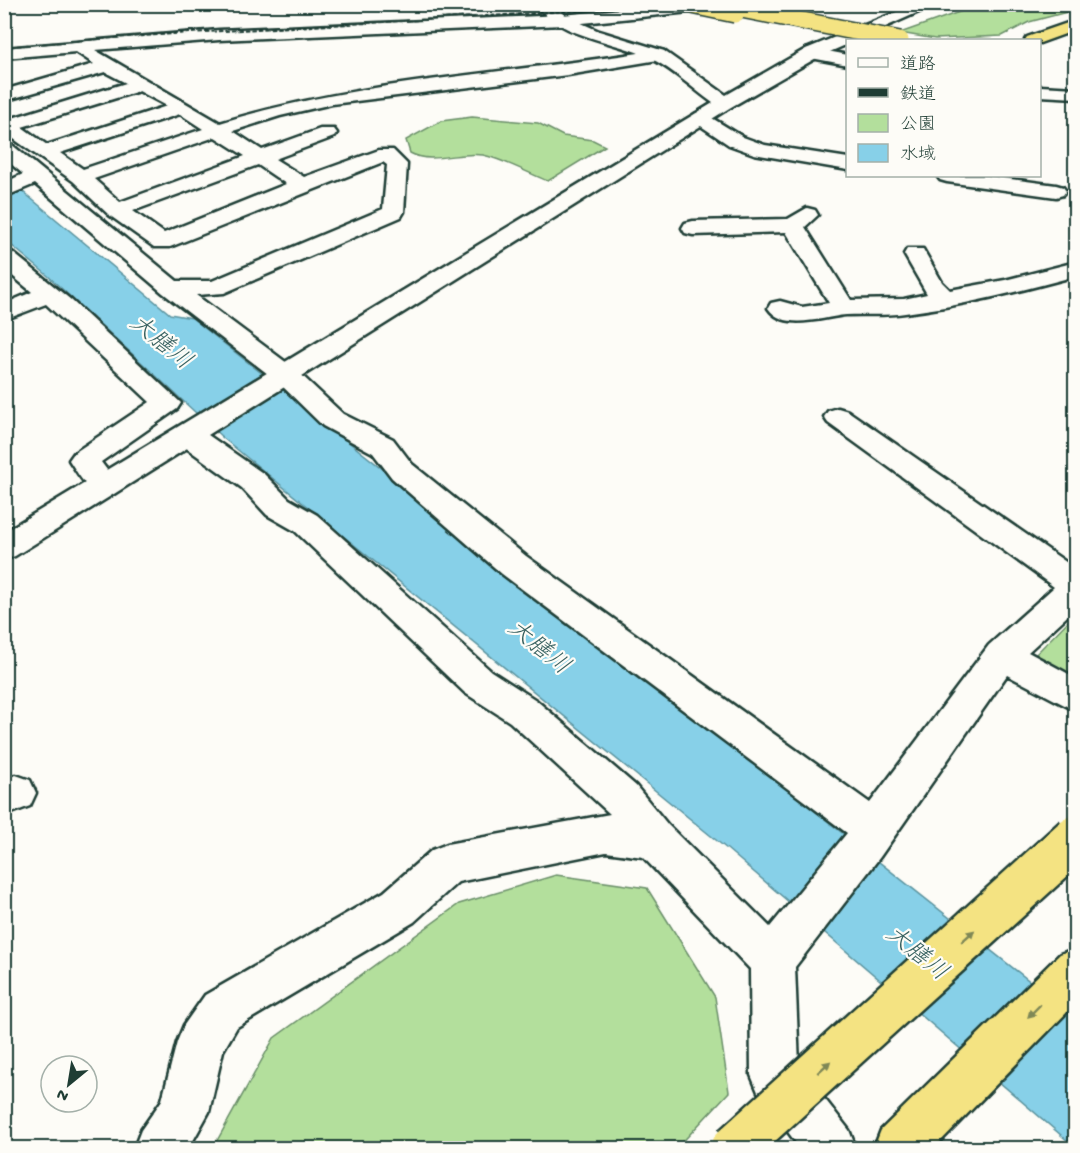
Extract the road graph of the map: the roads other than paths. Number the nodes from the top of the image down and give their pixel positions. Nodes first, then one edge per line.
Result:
1 (542, 4) edge
2 (687, 4) edge
3 (717, 4) edge
4 (930, 4) edge
5 (563, 20) junction
6 (1076, 25) edge
7 (847, 39) edge
8 (861, 39) edge
9 (895, 39) edge
10 (1036, 39) edge
11 (846, 40) edge
12 (78, 46) junction
13 (1059, 49) dead end
14 (1041, 52) edge
15 (4, 53) edge
16 (812, 54) junction
17 (658, 55) junction
18 (846, 60) edge
19 (107, 66) junction
20 (142, 84) junction
21 (1041, 91) edge
22 (1076, 93) edge
23 (4, 96) edge
24 (725, 103) junction
25 (182, 107) junction
26 (702, 118) junction
27 (218, 129) junction
28 (6, 132) edge
29 (327, 133) dead end
30 (259, 159) junction
31 (846, 164) edge
32 (35, 170) junction
33 (1041, 173) edge
34 (954, 177) edge
35 (302, 185) junction
36 (4, 191) edge
37 (76, 191) junction
38 (113, 206) junction
39 (693, 228) dead end
40 (915, 254) dead end
41 (4, 257) edge
42 (1076, 269) edge
43 (171, 288) junction
44 (49, 294) junction
45 (944, 298) junction
46 (780, 308) dead end
47 (844, 308) junction
48 (4, 313) edge
49 (281, 377) junction
50 (838, 417) dead end
51 (193, 432) junction
52 (104, 486) junction
53 (4, 548) edge
54 (1076, 587) edge
55 (1002, 655) junction
56 (1076, 696) edge
57 (870, 836) junction
58 (1076, 838) edge
59 (653, 839) junction
60 (778, 951) junction
61 (1076, 970) edge
62 (159, 1149) edge
63 (734, 1149) edge
64 (831, 1149) edge
65 (899, 1149) edge

1 - 5 street
2 - 8 highway, bridge
3 - 5 street
3 - 9 highway, bridge
4 - 7 street
5 - 12 street
5 - 17 street
6 - 10 highway
11 - 16 street
12 - 15 street
12 - 19 street
13 - 14 highway
16 - 18 street
16 - 24 street
17 - 24 street
17 - 27 street
19 - 20 street
19 - 23 street
20 - 25 street
20 - 28 street
21 - 22 street
24 - 26 street
25 - 27 street
25 - 32 street
26 - 31 street
26 - 49 street
27 - 30 street
27 - 37 street
28 - 32 street
29 - 30 street
30 - 35 street
30 - 38 street
32 - 36 street
32 - 37 street
33 - 34 street
35 - 38 street
35 - 43 street
37 - 38 street
37 - 43 street
39 - 47 street
40 - 45 street
41 - 44 street
42 - 45 street
43 - 49 street
44 - 48 street
44 - 52 street
45 - 47 street
46 - 47 street
49 - 51 street
49 - 57 street
50 - 54 street
51 - 52 street
51 - 59 street
52 - 53 street
54 - 55 street
55 - 56 street
55 - 57 street
57 - 60 street
63 -> 58 highway, bridge
59 - 60 street
59 - 62 street
60 - 64 street
61 -> 65 highway

